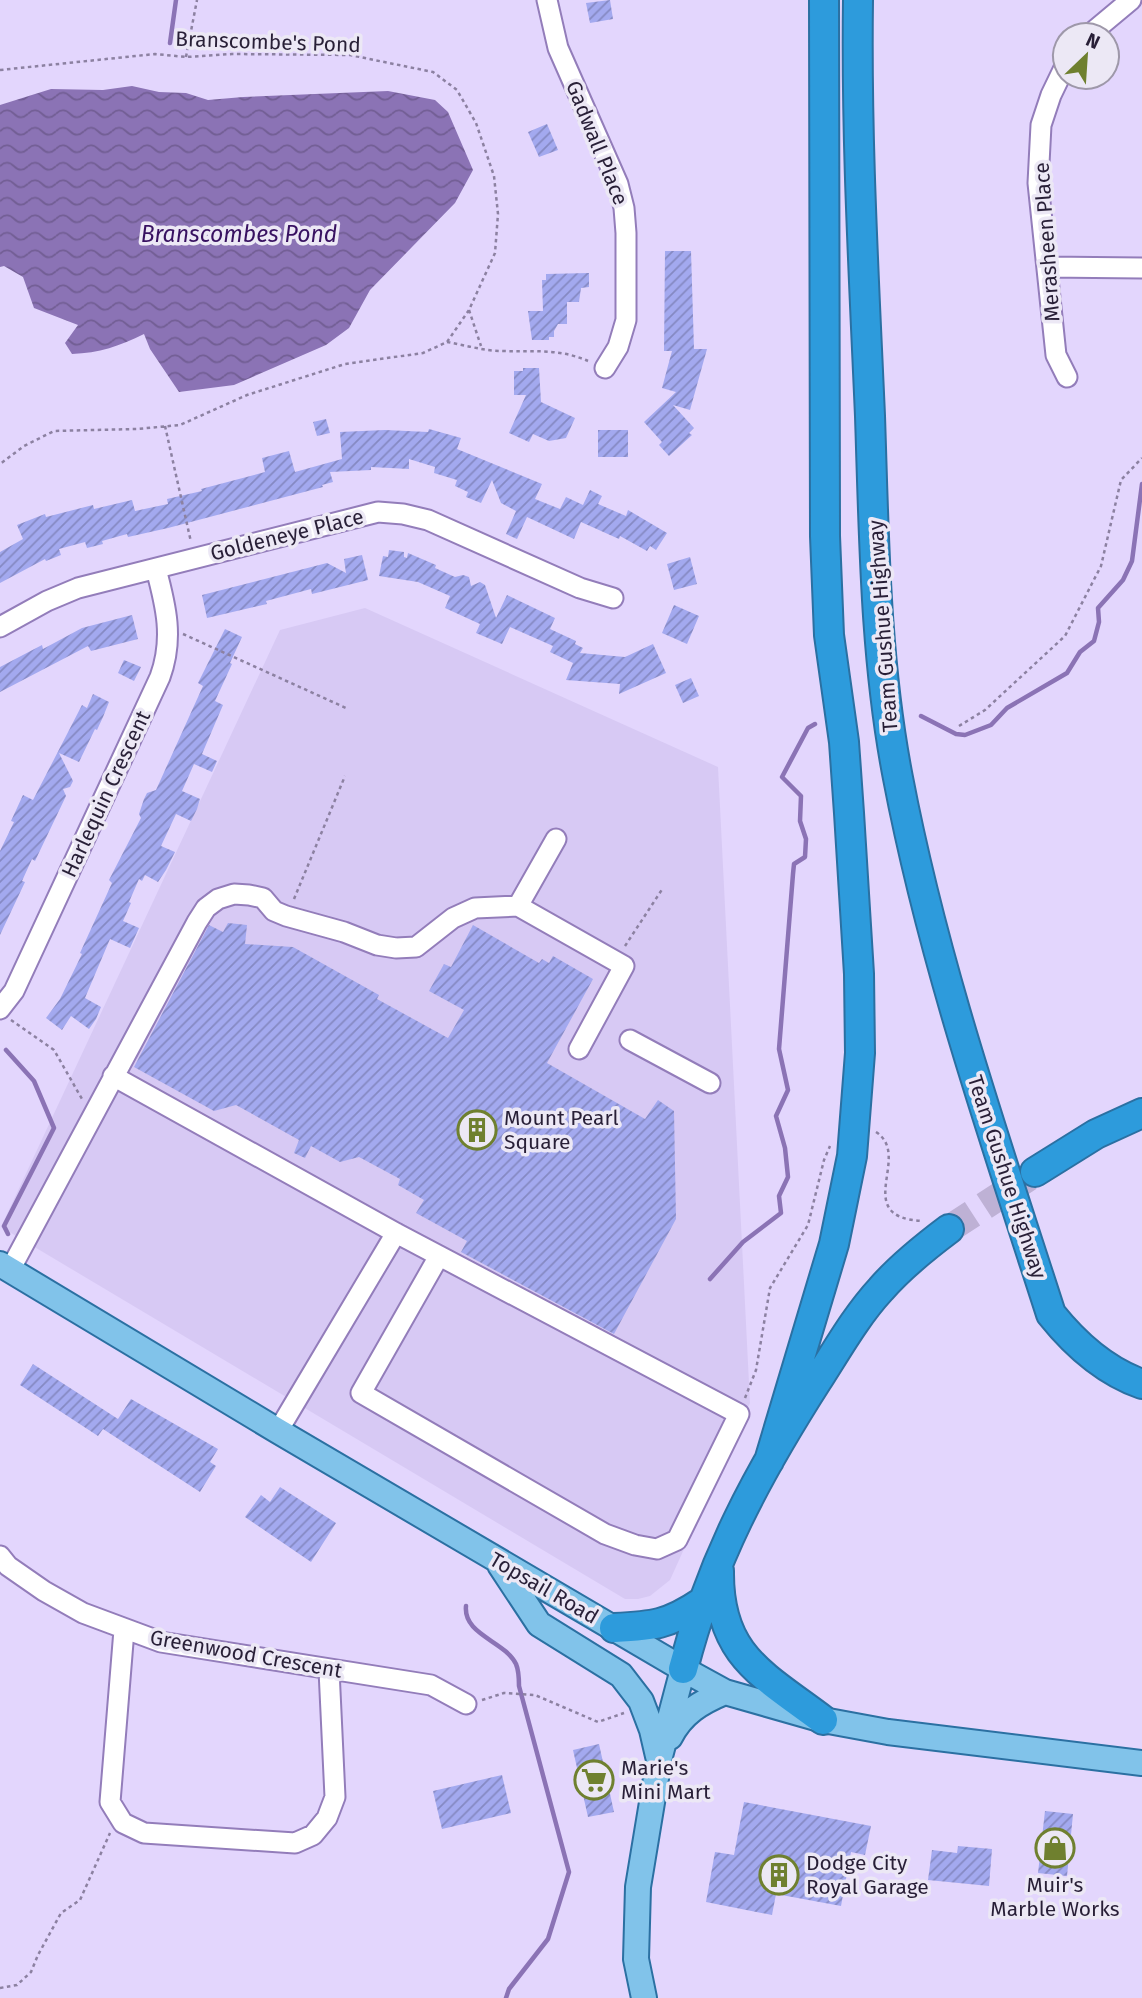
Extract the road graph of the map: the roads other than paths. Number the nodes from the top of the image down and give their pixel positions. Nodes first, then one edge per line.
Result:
1 (547, 0) edge
2 (824, 0) edge
3 (858, 0) edge
4 (1131, 0) edge
5 (1106, 21) edge
6 (1053, 91) edge
7 (1047, 267) junction
8 (1142, 268) edge
9 (605, 368) road end
10 (1067, 377) dead end
11 (156, 569) junction
12 (613, 598) dead end
13 (0, 627) edge
14 (556, 839) dead end
15 (518, 906) junction
16 (4, 1014) edge
17 (630, 1040) dead end
18 (579, 1049) dead end
19 (113, 1076) junction
20 (710, 1083) dead end
21 (1142, 1113) edge
22 (1035, 1172) tunnel mouth
23 (938, 1225) tunnel mouth
24 (396, 1233) junction
25 (439, 1256) junction
26 (5, 1267) edge
27 (1142, 1384) edge
28 (278, 1432) junction
29 (769, 1461) junction
30 (0, 1556) edge
31 (719, 1558) junction
32 (497, 1560) junction
33 (702, 1602) junction
34 (614, 1629) junction
35 (124, 1630) junction
36 (683, 1669) junction
37 (330, 1670) junction
38 (725, 1692) junction
39 (466, 1704) road end
40 (823, 1720) junction
41 (659, 1760) junction
42 (1142, 1763) edge
43 (645, 1998) edge

1 - 9 street, Gadwall Place
2 - 29 highway
3 - 27 highway, Team Gushue Highway
4 - 5 street
6 - 7 street, Merasheen Place
7 - 8 street
7 - 10 street, Merasheen Place
11 - 12 street, Goldeneye Place
11 - 13 street, Goldeneye Place
11 - 16 street, Harlequin Crescent
14 - 15 street
15 - 18 street
15 - 19 street
17 - 20 street
19 - 24 street
19 - 26 street
21 - 22 highway
23 - 29 highway
24 - 25 street
24 - 28 street
25 - 25 street
26 - 28 main road, Topsail Road
28 - 32 main road, Topsail Road
29 - 31 highway
30 - 35 street, Greenwood Crescent
31 - 33 highway
31 - 40 highway
32 - 34 main road, Topsail Road
32 - 41 main road
33 - 34 highway
33 - 36 highway
34 - 36 main road, Topsail Road
35 - 37 street, Greenwood Crescent
35 - 37 street
36 - 38 main road, Topsail Road
36 - 41 main road
37 - 39 street, Greenwood Crescent
38 - 40 main road, Topsail Road
38 - 41 main road
40 - 42 main road, Topsail Road
41 - 43 main road

